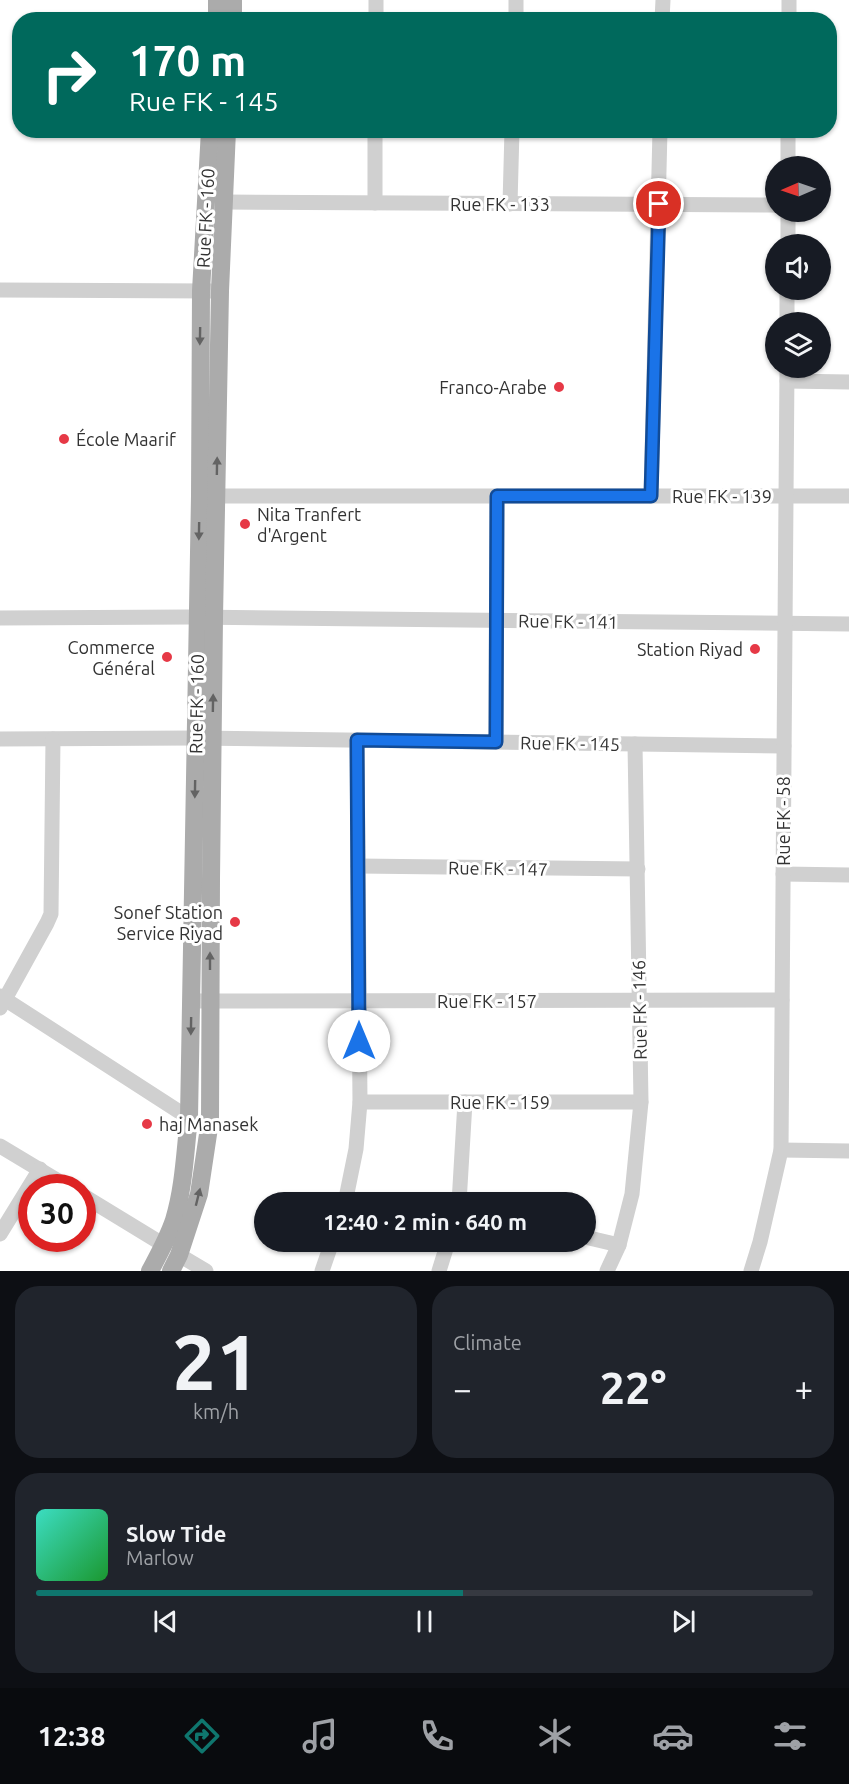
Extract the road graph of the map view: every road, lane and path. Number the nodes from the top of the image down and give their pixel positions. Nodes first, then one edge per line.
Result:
1 (210, 138) edge
2 (226, 138) edge
3 (375, 138) edge
4 (512, 138) edge
5 (660, 138) edge
6 (788, 138) edge
7 (788, 156) edge
8 (224, 202) junction
9 (375, 203) junction
10 (510, 204) junction
11 (659, 204) junction
12 (765, 205) edge
13 (0, 290) edge
14 (201, 291) junction
15 (220, 291) junction
16 (787, 378) edge
17 (818, 378) edge
18 (849, 382) edge
19 (208, 496) junction
20 (497, 496) junction
21 (651, 496) junction
22 (786, 496) junction
23 (849, 496) edge
24 (0, 618) edge
25 (206, 618) junction
26 (496, 620) junction
27 (785, 623) junction
28 (849, 624) edge
29 (204, 738) junction
30 (0, 739) edge
31 (53, 739) junction
32 (357, 740) junction
33 (496, 742) junction
34 (634, 744) junction
35 (784, 746) junction
36 (358, 866) junction
37 (638, 869) junction
38 (783, 874) junction
39 (849, 875) edge
40 (782, 1000) junction
41 (192, 1001) junction
42 (210, 1001) junction
43 (359, 1001) junction
44 (639, 1001) junction
45 (2, 1002) edge
46 (360, 1102) junction
47 (465, 1102) junction
48 (641, 1102) junction
49 (189, 1118) junction
50 (0, 1146) edge
51 (781, 1150) junction
52 (849, 1150) edge
53 (40, 1170) junction
54 (47, 1174) edge
55 (347, 1192) edge
56 (460, 1192) edge
57 (96, 1205) edge
58 (182, 1222) junction
59 (0, 1234) edge
60 (596, 1240) edge
61 (619, 1245) junction
62 (329, 1252) edge
63 (445, 1252) edge
64 (171, 1257) edge
65 (150, 1271) edge
66 (206, 1271) edge
67 (322, 1271) edge
68 (439, 1271) edge
69 (607, 1271) edge
70 (751, 1271) edge

1 - 14 main road, Rue FK - 160
2 - 8 main road, Rue FK - 160
3 - 9 street
4 - 10 street
5 - 11 street
6 - 7 street
8 - 9 street, Rue FK - 133
8 - 15 main road, Rue FK - 160
9 - 10 street, Rue FK - 133
10 - 11 street, Rue FK - 133
11 - 12 street, Rue FK - 133
11 - 21 street
13 - 14 street
14 - 15 street
14 -> 19 main road, Rue FK - 160
19 -> 15 main road, Rue FK - 160
16 - 22 street, Rue FK - 58
17 - 18 street
19 - 20 street, Rue FK - 139
19 - 25 main road, Rue FK - 160
20 - 21 street, Rue FK - 139
20 - 26 street
21 - 22 street, Rue FK - 139
22 - 23 street, Rue FK - 139
22 - 27 street, Rue FK - 58
24 - 25 street, Rue FK - 141
25 - 26 street, Rue FK - 141
25 - 29 main road, Rue FK - 160
26 - 27 street, Rue FK - 141
26 - 33 street
27 - 28 street, Rue FK - 141
27 - 35 street, Rue FK - 58
29 - 31 street, Rue FK - 145
29 - 32 street, Rue FK - 145
29 -> 41 main road, Rue FK - 160
42 -> 29 main road, Rue FK - 160
30 - 31 street, Rue FK - 145
31 - 45 street
32 - 33 street, Rue FK - 145
32 - 36 street
33 - 34 street, Rue FK - 145
34 - 35 street, Rue FK - 145
34 - 37 street, Rue FK - 146
35 - 38 street, Rue FK - 58
36 - 37 street, Rue FK - 147
36 - 43 street
37 - 44 street, Rue FK - 146
38 - 39 street
38 - 40 street, Rue FK - 58
40 - 44 street, Rue FK - 157
40 - 51 street, Rue FK - 58
41 - 42 street, Rue FK - 157
41 -> 49 main road, Rue FK - 160
42 - 43 street, Rue FK - 157
58 -> 42 main road, Rue FK - 160
43 - 44 street, Rue FK - 157
43 - 46 street
44 - 48 street, Rue FK - 146
45 - 49 street
46 - 47 street, Rue FK - 159
46 - 55 street
47 - 48 street, Rue FK - 159
47 - 56 street
48 - 61 street, Rue FK - 146
49 - 58 main road, Rue FK - 160
50 - 53 street
51 - 52 street
51 - 70 street, Rue FK - 58
53 - 54 street
53 - 59 street
57 - 64 street
58 - 64 main road, Rue FK - 160
60 - 61 street
61 - 69 street, Rue FK - 146
62 - 67 street
63 - 68 street
64 - 65 main road, Rue FK - 160
64 - 66 street

